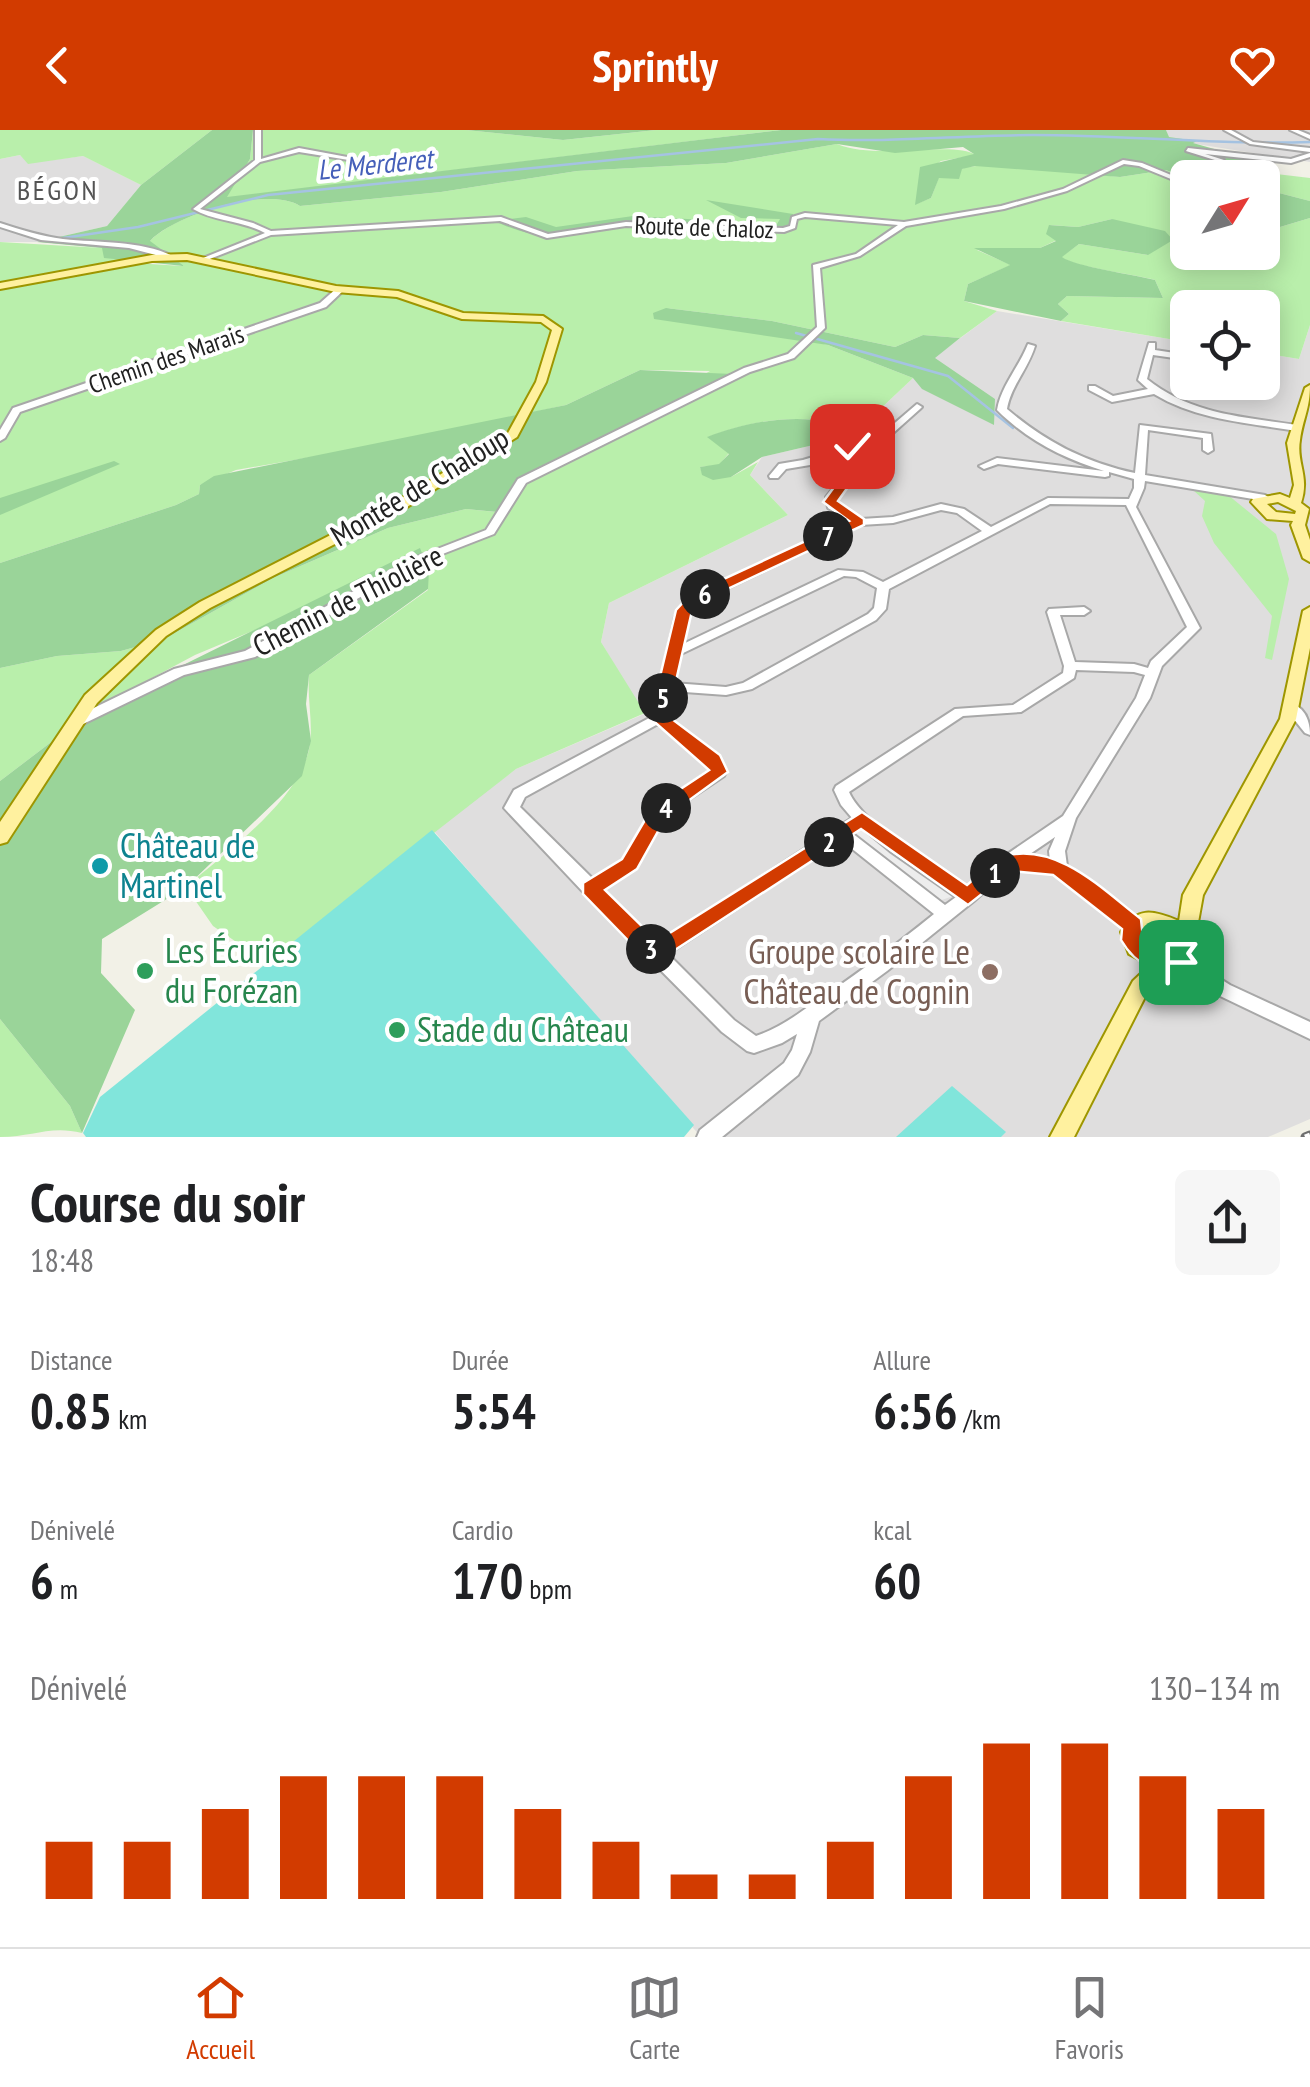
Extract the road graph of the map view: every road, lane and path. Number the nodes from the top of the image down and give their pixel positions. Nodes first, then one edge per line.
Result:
1 (258, 130) edge
2 (1227, 130) edge
3 (1297, 132) edge
4 (1310, 134) edge
5 (1310, 153) edge
6 (1221, 160) edge
7 (258, 162) junction
8 (347, 165) dead end
9 (1170, 178) edge
10 (904, 224) junction
11 (0, 225) edge
12 (270, 233) junction
13 (171, 257) junction
14 (206, 259) junction
15 (0, 286) edge
16 (341, 289) junction
17 (1030, 346) dead end
18 (1170, 353) edge
19 (1092, 388) dead end
20 (1310, 388) edge
21 (1154, 391) junction
22 (916, 407) dead end
23 (1297, 428) junction
24 (0, 438) edge
25 (870, 448) junction
26 (1208, 450) dead end
27 (984, 466) dead end
28 (1137, 475) junction
29 (774, 476) dead end
30 (1265, 499) junction
31 (1302, 501) edge
32 (1131, 502) junction
33 (1279, 518) junction
34 (859, 522) junction
35 (990, 531) junction
36 (1301, 538) junction
37 (1310, 558) edge
38 (883, 587) junction
39 (1084, 611) dead end
40 (1310, 611) edge
41 (1307, 637) edge
42 (674, 654) junction
43 (1070, 666) junction
44 (1152, 674) junction
45 (668, 687) junction
46 (1291, 708) junction
47 (659, 718) junction
48 (72, 724) junction
49 (1310, 730) edge
50 (1069, 818) junction
51 (862, 819) junction
52 (842, 833) junction
53 (0, 837) edge
54 (1006, 863) junction
55 (1060, 869) junction
56 (590, 888) junction
57 (1194, 895) junction
58 (968, 896) junction
59 (946, 914) junction
60 (1160, 921) junction
61 (1134, 926) junction
62 (1186, 938) junction
63 (655, 954) junction
64 (1163, 960) junction
65 (811, 1015) junction
66 (1310, 1031) edge
67 (706, 1137) edge
68 (1062, 1137) edge

1 - 7 street
2 - 5 street
3 - 4 street
5 - 6 street
7 - 8 street
7 - 12 street
9 - 10 street, Route de Chaloz
10 - 12 street, Route de Chaloz
10 - 48 street, Chemin de Thiolière
11 - 13 street
12 - 14 street, Route de Chaloz
13 - 14 main road, Montée de Chaloup
13 - 15 main road, Montée de Chaloup
14 - 16 main road, Montée de Chaloup
16 - 24 street, Chemin des Marais
16 - 48 main road, Montée de Chaloup
17 - 28 street
18 - 21 street
19 - 21 street
20 - 23 main road
21 - 23 street
22 - 25 street
23 - 31 main road
25 - 29 street
25 - 34 street
26 - 28 street
27 - 28 street
28 - 30 street
28 - 32 street
30 - 31 main road
30 - 33 main road
31 - 33 main road
31 - 36 main road
32 - 35 street
32 - 44 street
33 - 36 main road
34 - 35 street
34 - 42 street
35 - 38 street
36 - 37 main road
38 - 42 street
38 - 45 street
39 - 43 street
40 - 41 main road
41 - 46 main road
42 - 45 street
43 - 44 street
43 - 51 street
44 - 50 street
45 - 47 street
46 - 49 street
46 - 57 main road
47 - 56 street
47 - 56 street
48 - 53 main road, Montée de Chaloup
50 - 54 street
50 - 55 street
51 - 52 street
51 - 58 street
52 - 59 street
52 - 63 street
54 - 55 street
54 - 58 street
55 - 61 street
56 - 63 street
57 - 60 main road
57 - 62 main road
58 - 59 street
59 - 65 street
60 - 61 main road
60 - 62 main road
61 - 64 main road
62 - 64 main road
63 - 65 street
64 - 66 street
64 - 68 main road
65 - 67 street

